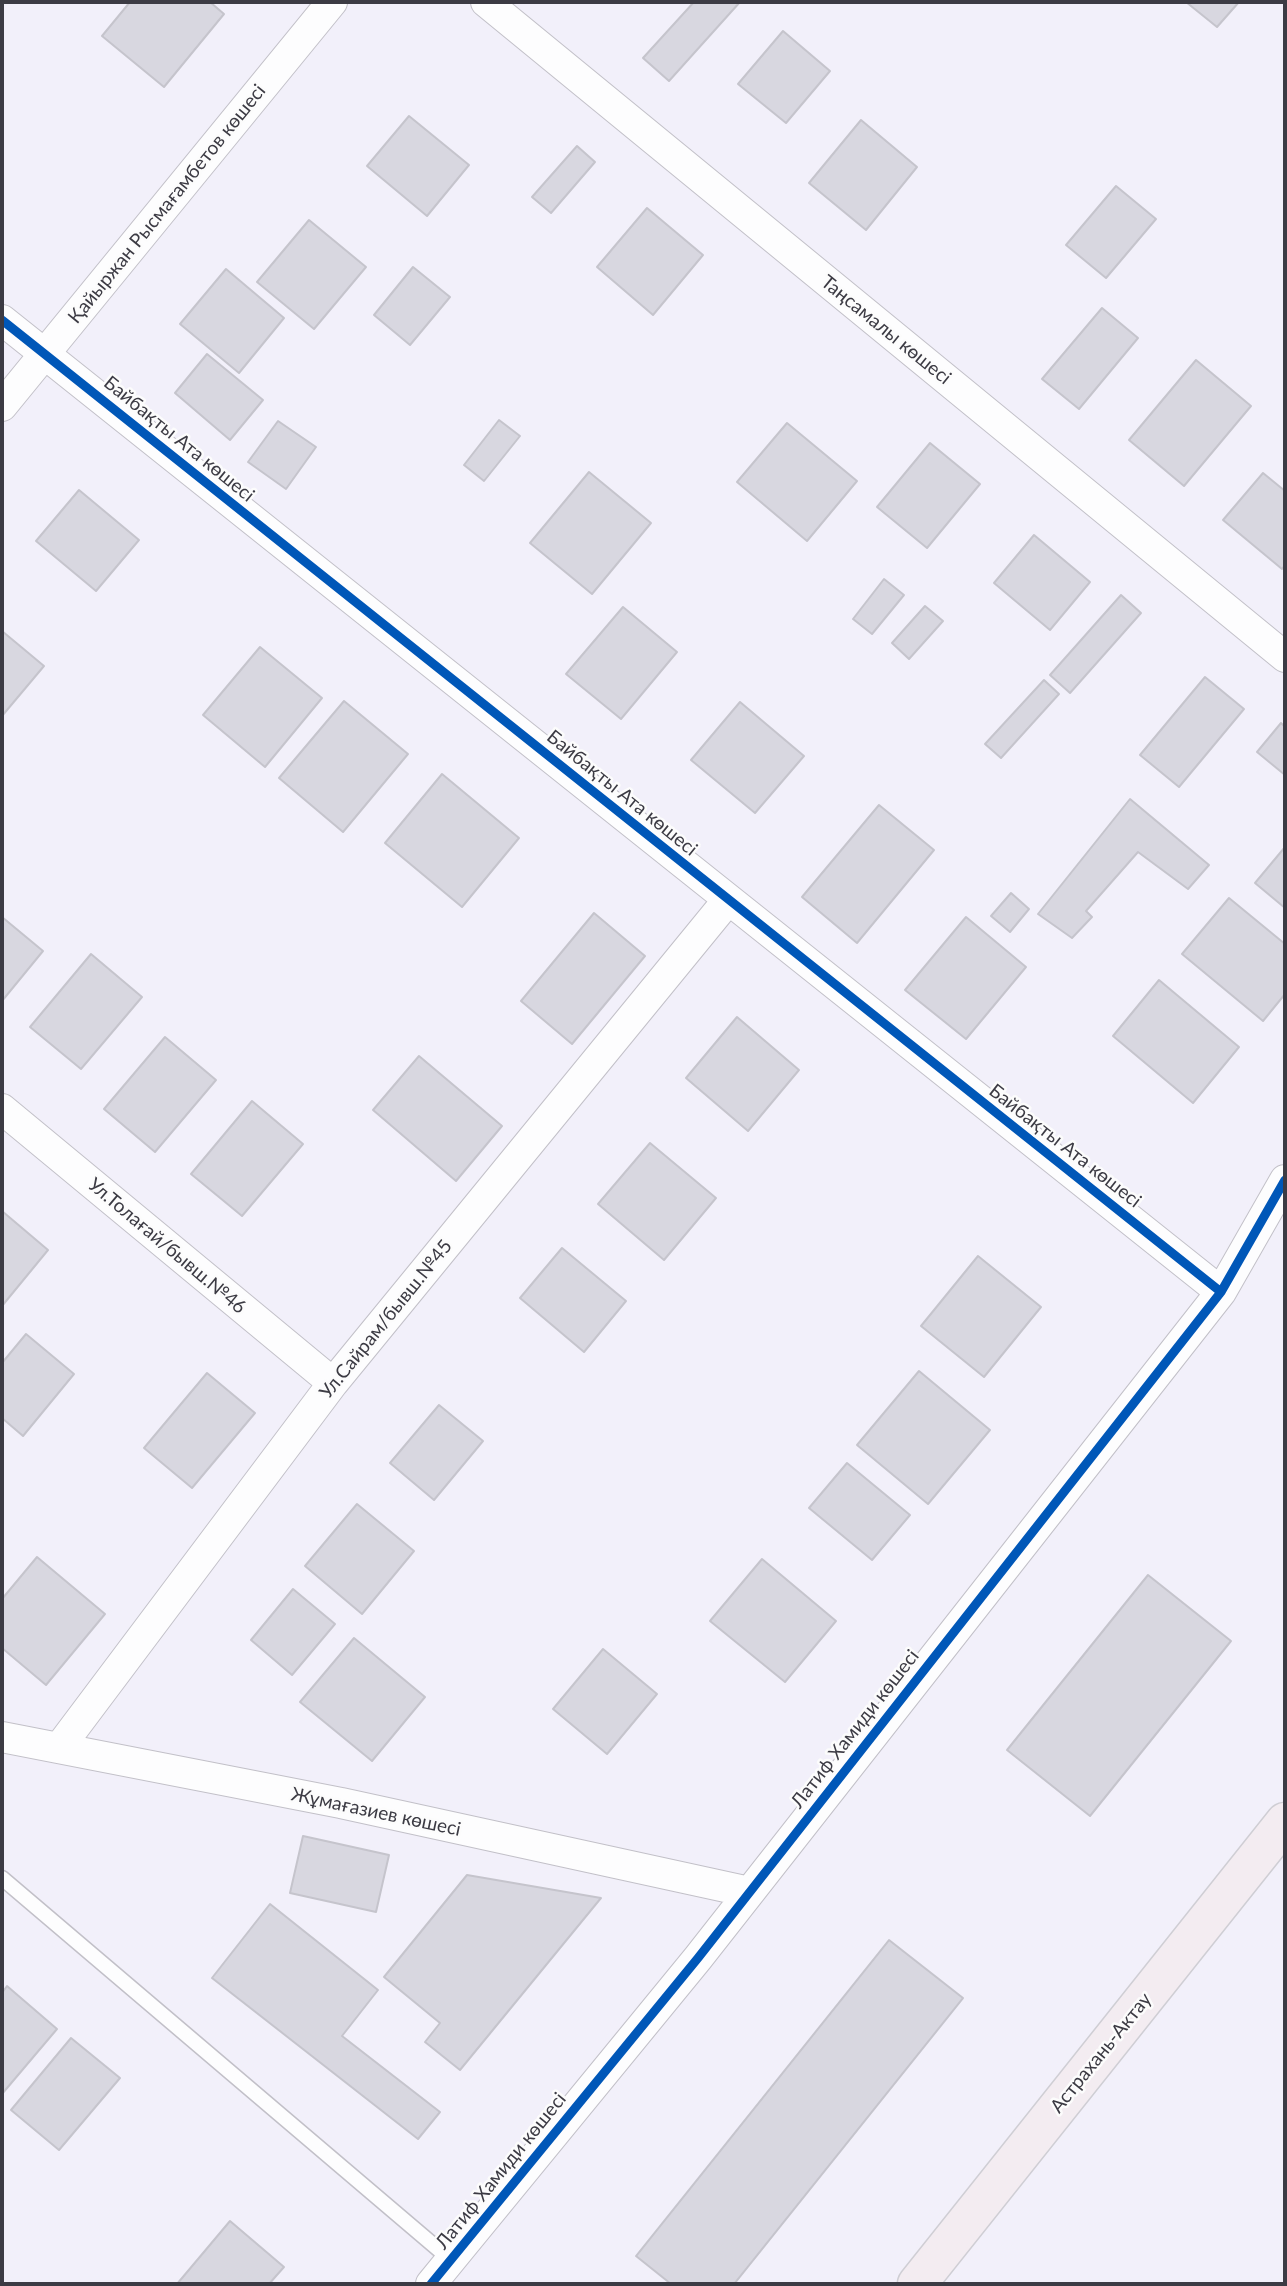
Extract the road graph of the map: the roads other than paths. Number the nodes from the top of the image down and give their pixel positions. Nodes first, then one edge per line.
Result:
1 (332, 2) edge
2 (486, 2) edge
3 (2, 320) edge
4 (45, 354) junction
5 (2, 406) edge
6 (1285, 657) edge
7 (728, 900) junction
8 (2, 1109) edge
9 (1285, 1180) edge
10 (1222, 1292) junction
11 (333, 1383) junction
12 (2, 1737) edge
13 (59, 1748) junction
14 (1285, 1822) edge
15 (2, 1878) edge
16 (749, 1892) junction
17 (451, 2260) junction
18 (431, 2284) edge
19 (917, 2284) edge

1 - 4 street, Қайыржан Рысмағамбетов көшесі
2 - 6 street, Таңсамалы көшесі
3 - 4 street, Байбақты Ата көшесі
4 - 5 street, Қайыржан Рысмағамбетов көшесі
4 - 7 street, Байбақты Ата көшесі
7 - 10 street, Байбақты Ата көшесі
7 - 11 street, Ул.Сайрам/бывш.№45
8 - 11 street, Ул.Толағай/бывш.№46
9 - 10 street, Латиф Хамиди көшесі
10 - 16 street, Латиф Хамиди көшесі
11 - 13 street, Ул.Сайрам/бывш.№45
12 - 13 street, Жұмағазиев көшесі
13 - 16 street, Жұмағазиев көшесі
14 - 19 highway, Астрахань-Актау
15 - 17 lane
16 - 17 street, Латиф Хамиди көшесі
17 - 18 street, Латиф Хамиди көшесі

